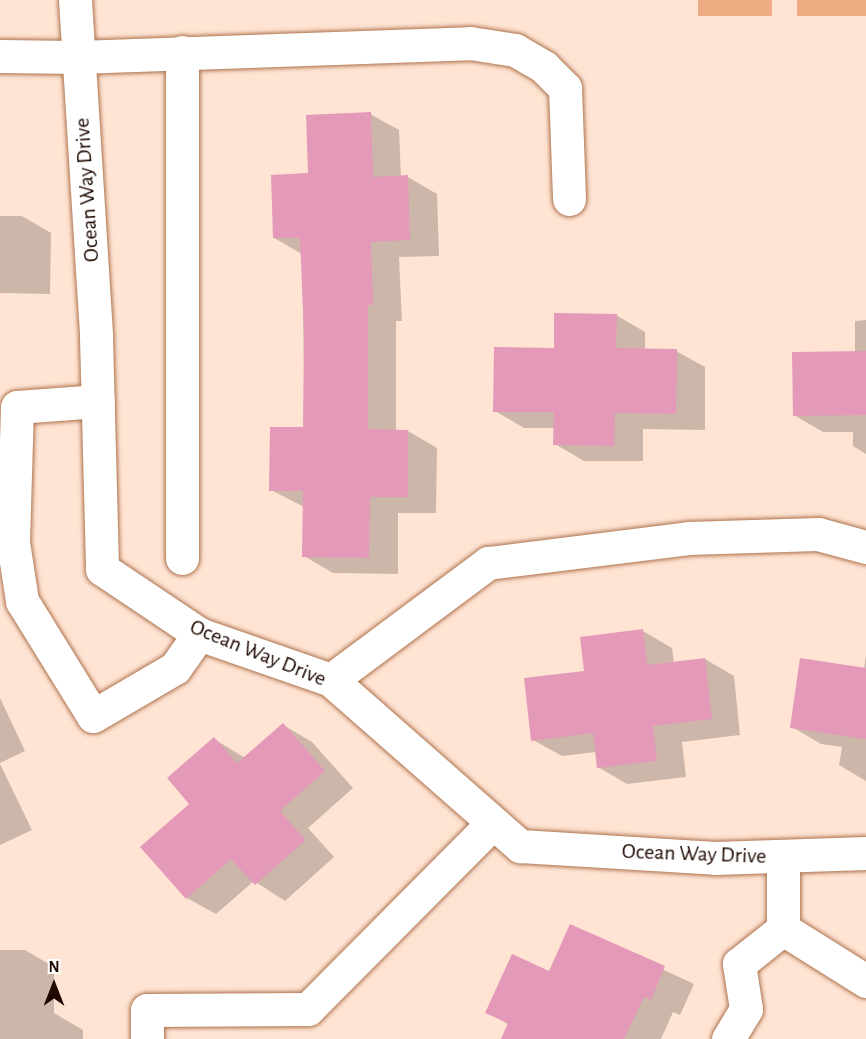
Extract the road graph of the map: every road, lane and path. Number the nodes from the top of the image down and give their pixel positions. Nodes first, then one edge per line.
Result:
1 (75, 0) edge
2 (182, 52) junction
3 (0, 56) edge
4 (78, 57) junction
5 (569, 199) dead end
6 (98, 401) junction
7 (866, 547) edge
8 (182, 558) dead end
9 (199, 634) junction
10 (331, 680) junction
11 (493, 823) junction
12 (866, 853) edge
13 (783, 856) junction
14 (783, 929) junction
15 (866, 981) edge
16 (147, 1039) edge
17 (728, 1039) edge

1 - 4 street, Ocean Way Drive
2 - 4 street
2 - 5 street
2 - 8 street
3 - 4 street
4 - 6 street, Ocean Way Drive
6 - 9 street, Ocean Way Drive
6 - 9 street
7 - 10 street
9 - 10 street, Ocean Way Drive
10 - 11 street, Ocean Way Drive
11 - 13 street, Ocean Way Drive
11 - 16 street
12 - 13 street, Ocean Way Drive
13 - 14 street
14 - 15 street
14 - 17 street

